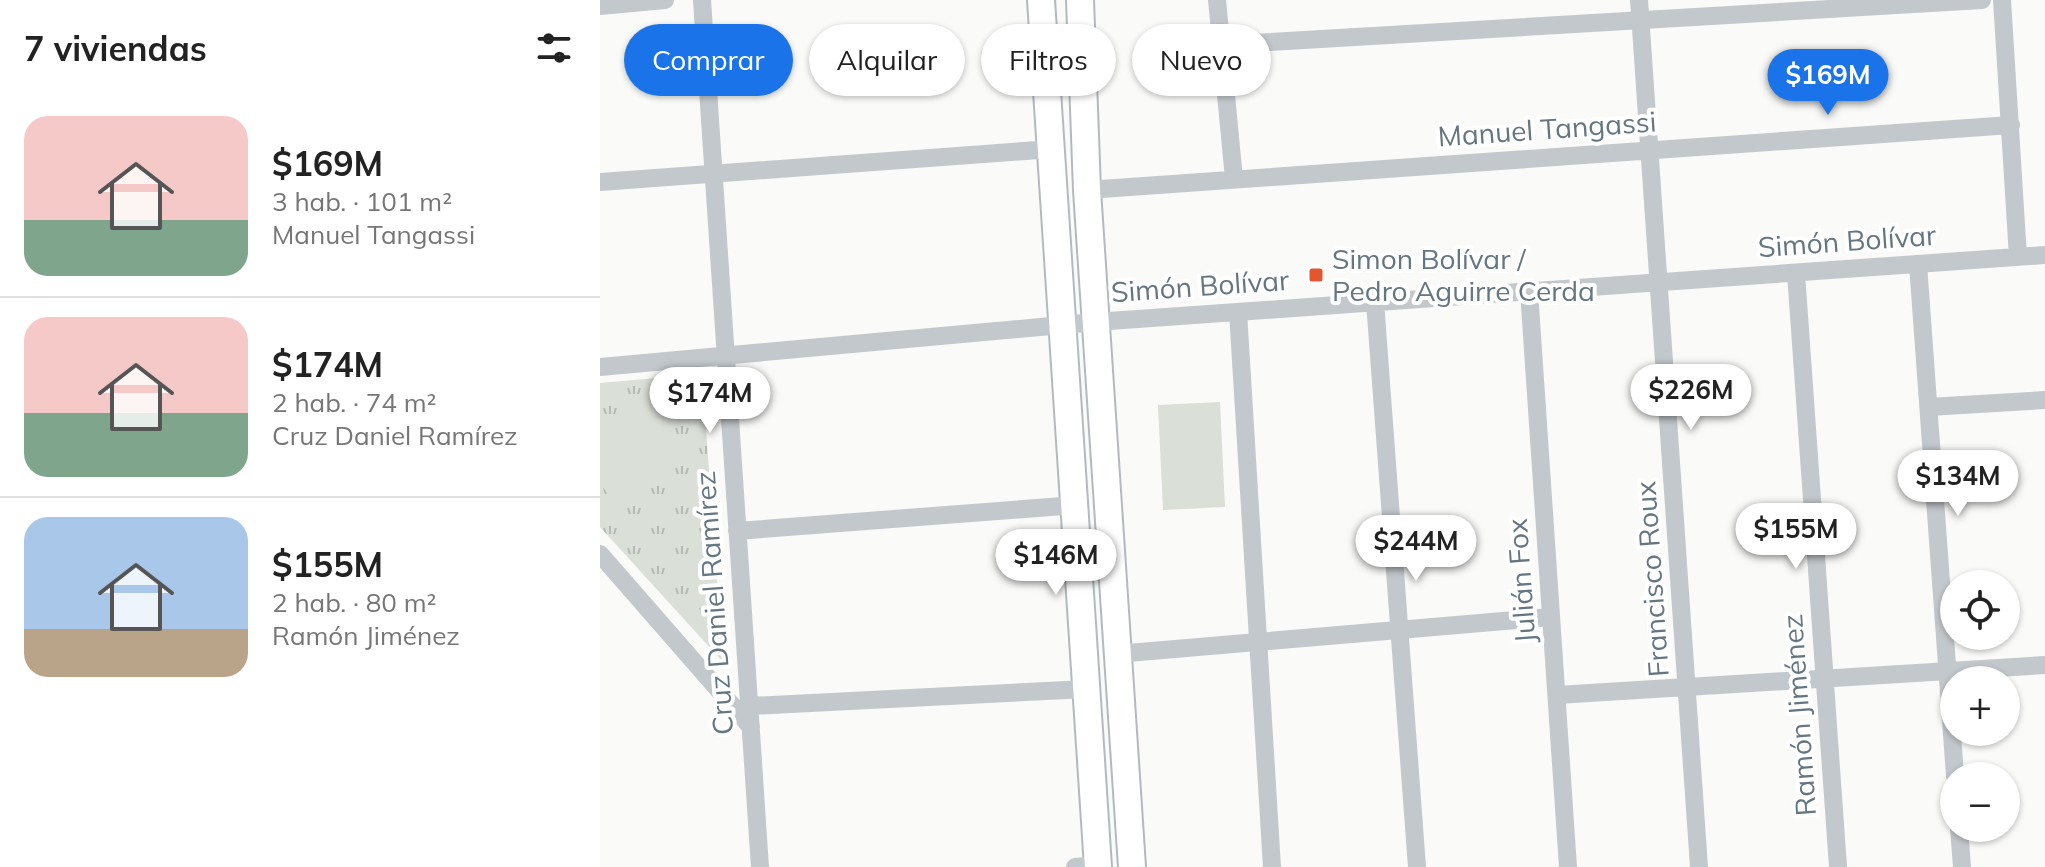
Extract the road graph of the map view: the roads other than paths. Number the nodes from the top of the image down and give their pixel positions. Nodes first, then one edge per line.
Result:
1 (665, 0) edge
2 (702, 0) edge
3 (1041, 0) edge
4 (1080, 0) edge
5 (1217, 0) edge
6 (1639, 0) edge
7 (1982, 0) edge
8 (2002, 0) edge
9 (600, 6) edge
10 (1640, 20) junction
11 (1219, 24) edge
12 (1271, 42) edge
13 (1226, 96) edge
14 (2011, 125) junction
15 (1052, 149) junction
16 (1648, 150) junction
17 (713, 174) junction
18 (1234, 179) junction
19 (600, 182) edge
20 (1087, 190) junction
21 (2045, 255) edge
22 (2018, 257) junction
23 (1918, 264) junction
24 (1796, 273) junction
25 (1659, 282) junction
26 (1529, 291) junction
27 (1375, 302) junction
28 (1238, 312) junction
29 (1095, 322) junction
30 (1063, 325) junction
31 (726, 356) junction
32 (600, 367) edge
33 (2045, 400) edge
34 (1929, 407) junction
35 (1076, 505) junction
36 (737, 531) junction
37 (600, 554) edge
38 (1551, 617) junction
39 (1398, 630) junction
40 (1258, 642) junction
41 (1116, 654) junction
42 (2045, 665) edge
43 (1948, 666) edge
44 (2020, 667) edge
45 (1940, 672) edge
46 (1825, 679) junction
47 (1687, 686) junction
48 (1087, 689) junction
49 (1557, 695) junction
50 (750, 706) junction
51 (751, 727) junction
52 (1960, 842) edge
53 (1090, 866) edge
54 (760, 867) edge
55 (1132, 867) edge
56 (1272, 867) edge
57 (1417, 867) edge
58 (1568, 867) edge
59 (1699, 867) edge
60 (1838, 867) edge
61 (1962, 867) edge

1 - 9 street
2 - 17 street, Cruz Daniel Ramírez
3 - 15 main road
4 - 20 main road
5 - 11 street
6 - 10 street, Francisco Roux
7 - 10 street
8 - 14 street
10 - 12 street
10 - 16 street, Francisco Roux
13 - 18 street
14 - 16 street, Manuel Tangassi
14 - 22 street
15 - 17 street
15 - 30 main road
16 - 18 street, Manuel Tangassi
16 - 25 street, Francisco Roux
17 - 19 street
17 - 31 street, Cruz Daniel Ramírez
18 - 20 street, Manuel Tangassi
20 - 29 main road
21 - 22 street, Simón Bolívar
22 - 23 street, Simón Bolívar
23 - 24 street, Simón Bolívar
23 - 34 street
24 - 25 street, Simón Bolívar
24 - 46 street, Ramón Jiménez
25 - 26 street, Simón Bolívar
25 - 47 street, Francisco Roux
26 - 27 street, Simón Bolívar
26 - 38 street, Julián Fox
27 - 28 street, Simón Bolívar
27 - 39 street
28 - 29 street, Simón Bolívar
28 - 40 street
29 - 30 street, Simón Bolívar
29 - 41 main road
30 - 31 street, Simón Bolívar
30 - 35 main road
31 - 32 street, Simón Bolívar
31 - 36 street, Cruz Daniel Ramírez
33 - 34 street
34 - 43 street
35 - 36 street
35 - 48 main road
36 - 50 street, Cruz Daniel Ramírez
37 - 51 street
38 - 39 street
38 - 49 street, Julián Fox
39 - 40 street
39 - 57 street
40 - 41 street
40 - 56 street
41 - 55 main road
42 - 44 street
45 - 46 street
46 - 47 street
46 - 60 street, Ramón Jiménez
47 - 49 street
47 - 59 street, Francisco Roux
48 - 50 street
48 - 53 main road
49 - 58 street, Julián Fox
50 - 51 street, Cruz Daniel Ramírez
51 - 54 street, Cruz Daniel Ramírez
52 - 61 street

